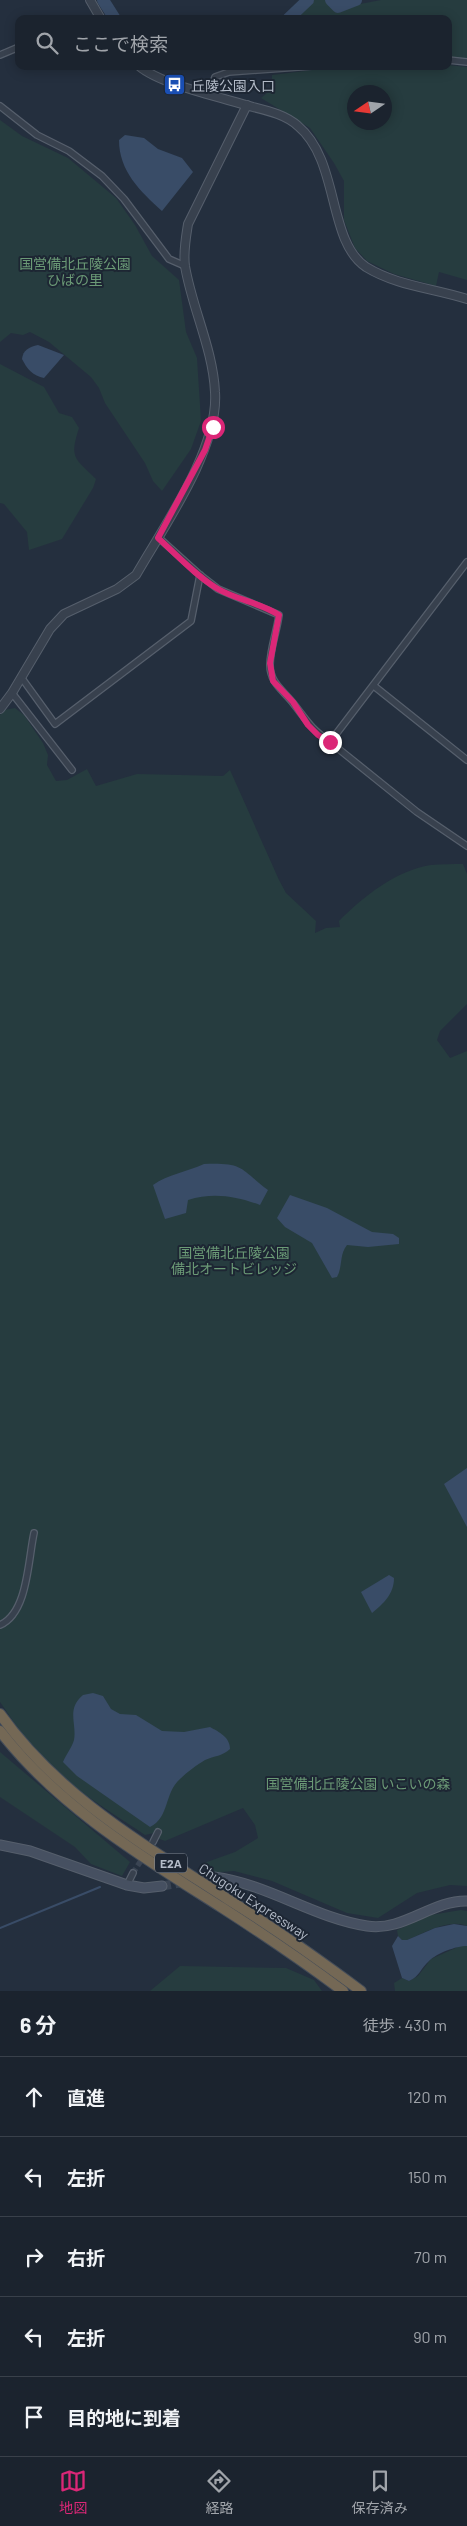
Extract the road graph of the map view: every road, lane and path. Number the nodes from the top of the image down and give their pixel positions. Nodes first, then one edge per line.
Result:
1 (90, 0) edge
2 (98, 15) edge
3 (15, 49) edge
4 (0, 55) edge
5 (452, 60) edge
6 (467, 62) edge
7 (146, 70) edge
8 (257, 70) edge
9 (209, 94) junction
10 (247, 105) junction
11 (0, 106) edge
12 (185, 266) junction
13 (467, 299) edge
14 (158, 538) junction
15 (467, 562) edge
16 (200, 576) junction
17 (21, 677) junction
18 (374, 686) junction
19 (12, 693) junction
20 (0, 710) edge
21 (330, 742) junction
22 (467, 760) edge
23 (72, 770) dead end
24 (465, 843) edge
25 (34, 1534) dead end
26 (0, 1625) edge
27 (0, 1714) edge
28 (0, 1731) edge
29 (158, 1832) dead end
30 (153, 1842) dead end
31 (0, 1845) edge
32 (133, 1872) tunnel mouth
33 (214, 1877) tunnel mouth
34 (127, 1885) junction
35 (162, 1886) tunnel mouth
36 (467, 1901) edge
37 (343, 1991) edge
38 (360, 1991) edge

1 - 2 street
3 - 4 street
5 - 6 street
7 - 9 street
8 - 9 street
9 - 10 street
10 - 12 street
10 - 13 street
11 - 12 street
12 - 14 street
14 - 16 street
14 - 17 street
15 - 18 street
16 - 17 street
16 - 21 street
17 - 19 street
18 - 21 street
18 - 22 street
19 - 20 street
19 - 23 street
21 - 24 street
25 - 26 street
27 - 38 highway, Chugoku Expressway / E2A
28 - 37 highway, Chugoku Expressway / E2A
29 - 30 street
31 - 34 main road
32 - 34 street
33 - 36 main road
34 - 35 main road

